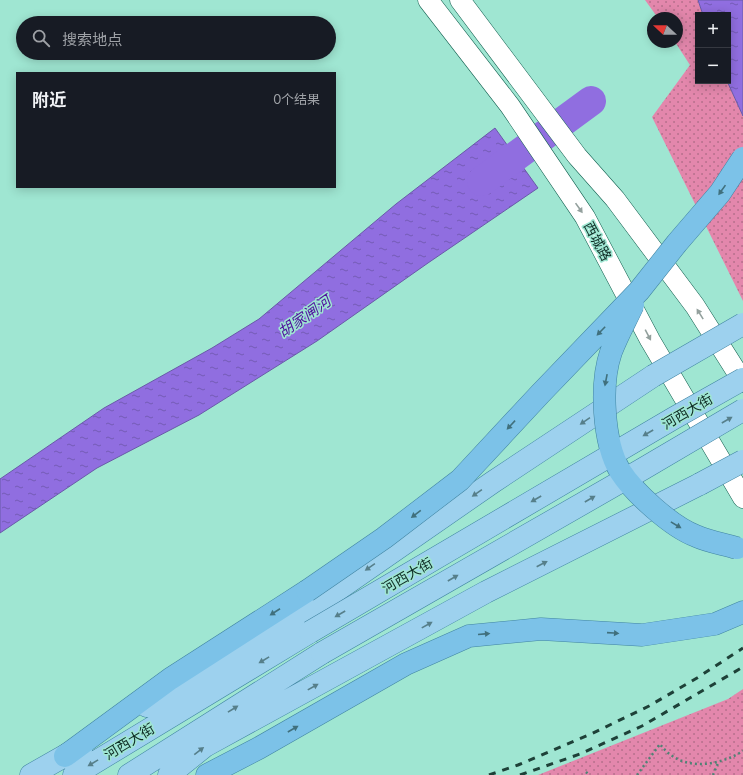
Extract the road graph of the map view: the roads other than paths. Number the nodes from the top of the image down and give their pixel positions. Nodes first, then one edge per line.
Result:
1 (428, 0) edge
2 (460, 0) edge
3 (743, 158) edge
4 (639, 291) junction
5 (743, 324) edge
6 (743, 379) edge
7 (743, 382) edge
8 (743, 410) edge
9 (743, 461) edge
10 (743, 498) edge
11 (743, 549) edge
12 (743, 612) edge
13 (65, 756) junction
14 (31, 775) edge
15 (74, 775) edge
16 (129, 775) edge
17 (169, 775) edge
18 (207, 775) edge

1 -> 10 street, 西城路
7 -> 2 street
3 -> 4 highway, bridge
4 -> 11 highway, bridge
4 -> 13 highway, bridge
5 -> 13 main road, bridge
6 -> 15 main road, 河西大街, bridge
16 -> 8 main road, 河西大街, bridge
17 -> 9 main road, bridge
18 -> 12 highway
13 - 14 main road

